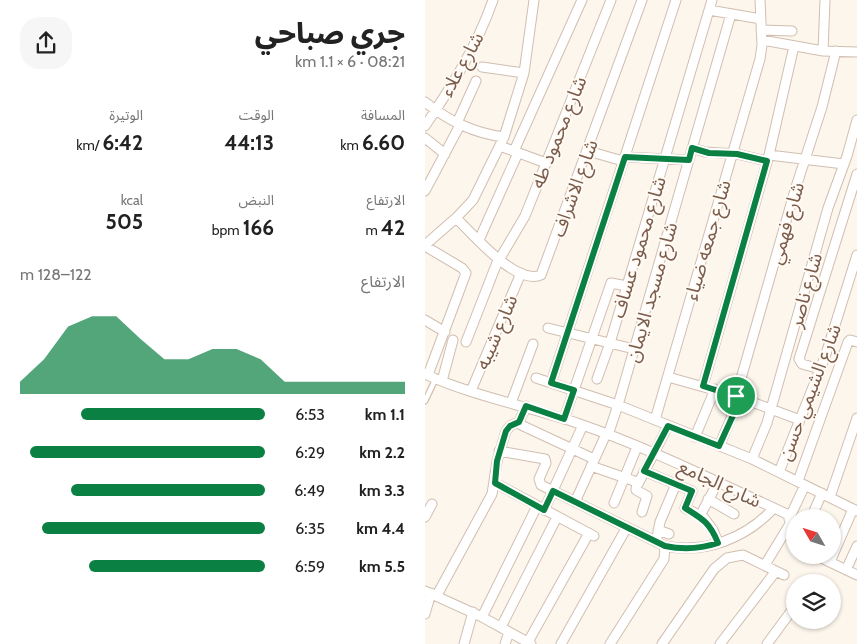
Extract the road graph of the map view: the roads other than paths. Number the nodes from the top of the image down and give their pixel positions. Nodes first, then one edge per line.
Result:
1 (493, 0) edge
2 (534, 0) edge
3 (582, 0) edge
4 (611, 0) edge
5 (642, 0) edge
6 (676, 0) edge
7 (712, 0) edge
8 (760, 0) edge
9 (825, 0) edge
10 (709, 10) junction
11 (731, 14) junction
12 (761, 19) junction
13 (761, 30) junction
14 (792, 31) dead end
15 (762, 40) junction
16 (794, 46) junction
17 (823, 51) junction
18 (836, 51) junction
19 (857, 52) edge
20 (482, 67) dead end
21 (524, 73) junction
22 (476, 81) dead end
23 (425, 102) edge
24 (436, 110) junction
25 (857, 120) edge
26 (458, 124) junction
27 (425, 126) edge
28 (504, 137) junction
29 (425, 138) edge
30 (500, 146) junction
31 (692, 148) junction
32 (588, 151) junction
33 (516, 152) junction
34 (733, 153) junction
35 (445, 154) junction
36 (768, 158) junction
37 (624, 159) junction
38 (665, 159) junction
39 (805, 159) junction
40 (689, 160) junction
41 (546, 163) junction
42 (845, 164) junction
43 (857, 174) edge
44 (425, 191) edge
45 (456, 218) junction
46 (479, 240) junction
47 (425, 245) edge
48 (857, 254) edge
49 (498, 260) junction
50 (521, 273) junction
51 (627, 286) junction
52 (425, 320) edge
53 (548, 328) dead end
54 (445, 332) junction
55 (567, 332) junction
56 (592, 338) junction
57 (453, 340) dead end
58 (466, 342) dead end
59 (857, 342) edge
60 (610, 343) junction
61 (533, 344) dead end
62 (634, 349) junction
63 (820, 369) junction
64 (667, 376) junction
65 (433, 377) edge
66 (535, 378) dead end
67 (597, 379) dead end
68 (551, 383) junction
69 (703, 386) junction
70 (715, 389) junction
71 (574, 390) junction
72 (471, 391) junction
73 (738, 397) junction
74 (425, 401) edge
75 (511, 402) junction
76 (618, 404) junction
77 (526, 406) junction
78 (771, 410) junction
79 (857, 418) edge
80 (564, 419) junction
81 (655, 420) junction
82 (800, 420) junction
83 (519, 422) junction
84 (583, 425) junction
85 (668, 426) junction
86 (607, 435) junction
87 (695, 437) junction
88 (719, 446) junction
89 (637, 447) junction
90 (573, 449) junction
91 (499, 451) junction
92 (653, 453) junction
93 (752, 460) junction
94 (593, 463) junction
95 (644, 471) junction
96 (779, 472) junction
97 (624, 478) junction
98 (718, 482) junction
99 (495, 483) junction
100 (801, 483) junction
101 (638, 484) junction
102 (676, 484) junction
103 (553, 491) junction
104 (826, 495) junction
105 (708, 499) junction
106 (575, 502) junction
107 (614, 503) dead end
108 (432, 504) dead end
109 (540, 508) junction
110 (774, 508) junction
111 (795, 509) edge
112 (817, 509) edge
113 (855, 510) edge
114 (642, 512) dead end
115 (734, 514) dead end
116 (701, 516) junction
117 (786, 516) edge
118 (425, 517) edge
119 (557, 517) junction
120 (627, 528) junction
121 (841, 529) edge
122 (658, 530) junction
123 (786, 530) edge
124 (669, 534) dead end
125 (656, 542) junction
126 (716, 544) junction
127 (665, 546) junction
128 (857, 546) edge
129 (727, 558) junction
130 (834, 564) edge
131 (765, 565) junction
132 (846, 570) junction
133 (857, 575) edge
134 (431, 593) edge
135 (473, 612) junction
136 (425, 614) edge
137 (482, 617) junction
138 (786, 618) edge
139 (505, 629) junction
140 (529, 643) edge
141 (463, 644) edge
142 (505, 644) edge
143 (561, 644) edge
144 (610, 644) edge
145 (662, 644) edge
146 (720, 644) edge
147 (767, 644) edge

1 - 24 street, شارع علاء
2 - 21 street
3 - 33 street
4 - 41 street, شارع محمود طه
5 - 32 street, شارع الاشراف
6 - 37 street
7 - 10 street, شارع محمود عساف
8 - 12 street, شارع جمعه ضياء
9 - 17 street
10 - 11 street
10 - 38 street, شارع محمود عساف
11 - 12 street
11 - 31 street, شارع مسجد الايمان
12 - 13 street, شارع جمعه ضياء
13 - 14 street
13 - 15 street, شارع جمعه ضياء
15 - 16 street
15 - 34 street, شارع جمعه ضياء
16 - 17 street
16 - 36 street
17 - 18 street
18 - 19 street
18 - 39 street, شارع فهمي
20 - 21 street
21 - 28 street
22 - 26 street
23 - 24 street
24 - 26 street
24 - 27 street, شارع علاء
25 - 42 street, شارع ناصر
26 - 28 street
26 - 35 street
28 - 30 street
29 - 35 street
30 - 33 street
30 - 45 street
31 - 34 street
31 - 40 street, شارع مسجد الايمان
32 - 37 street
32 - 50 street, شارع الاشراف
33 - 41 street
33 - 46 street
34 - 36 street
34 - 64 street, شارع جمعه ضياء
35 - 44 street
36 - 39 street
36 - 69 street
37 - 38 street
37 - 55 street
38 - 40 street
38 - 51 street, شارع محمود عساف
39 - 42 street
39 - 73 street, شارع فهمي
40 - 62 street, شارع مسجد الايمان
41 - 49 street, شارع محمود طه
42 - 78 street, شارع ناصر
43 - 63 street
45 - 46 street
45 - 47 street
46 - 49 street
47 - 54 street
48 - 63 street, شارع الشيمي حسن
49 - 50 street
49 - 58 street, شارع محمود طه
50 - 72 street, شارع شيبه
51 - 56 street
51 - 60 street, شارع محمود عساف
52 - 54 street
53 - 55 street
54 - 65 street
55 - 56 street
55 - 68 street
56 - 60 street
56 - 71 street
57 - 65 street
59 - 100 street
60 - 62 street
60 - 67 street, شارع محمود عساف
61 - 75 street
62 - 76 street, شارع مسجد الايمان
63 - 82 street, شارع الشيمي حسن
64 - 69 street
64 - 81 street, شارع جمعه ضياء
65 - 72 street, شارع الجامع
65 - 74 lane
66 - 68 street
68 - 71 street
69 - 70 street
70 - 73 street
70 - 87 street
71 - 76 street
71 - 80 street
72 - 75 street, شارع الجامع
73 - 78 street
73 - 88 street, شارع فهمي
75 - 77 street, شارع الجامع
76 - 81 street
76 - 86 street, شارع مسجد الايمان
77 - 80 street, شارع الجامع
77 - 83 street
78 - 82 street
78 - 93 street, شارع ناصر
79 - 104 street
80 - 84 street, شارع الجامع
81 - 85 street
82 - 96 street, شارع الشيمي حسن
83 - 90 street
83 - 91 street
84 - 86 street, شارع الجامع
84 - 90 street
85 - 87 street
85 - 92 street
86 - 89 street, شارع الجامع
86 - 94 street, شارع مسجد الايمان
87 - 88 street
88 - 93 street
89 - 92 street, شارع الجامع
89 - 97 street
90 - 94 street
90 - 103 street
91 - 99 street
91 - 103 street
92 - 95 street
92 - 98 street, شارع الجامع
93 - 96 street
94 - 97 street
94 - 106 street, شارع مسجد الايمان
95 - 101 street
95 - 102 street
96 - 100 street
97 - 101 street
97 - 107 street
98 - 105 street
98 - 110 street, شارع الجامع
99 - 109 street
99 - 134 street
100 - 104 street
100 - 111 street
101 - 114 street
102 - 116 street
102 - 122 street
103 - 106 street
103 - 109 street
104 - 112 street
104 - 113 street
105 - 115 street
105 - 116 street
106 - 120 street
108 - 118 street
109 - 119 street
109 - 137 street
110 - 117 street, شارع الجامع
110 - 126 street
113 - 121 street
116 - 126 street
119 - 139 street
119 - 140 street
120 - 125 street
120 - 143 street
122 - 124 street
122 - 125 street
123 - 131 street
125 - 127 street
126 - 127 street
126 - 129 street
127 - 144 street
128 - 132 street
129 - 131 street
129 - 145 street
130 - 132 street
131 - 146 street
132 - 133 street
134 - 135 street
134 - 136 street
135 - 137 street
135 - 141 street
137 - 139 street
138 - 147 street
139 - 140 street
139 - 142 street

